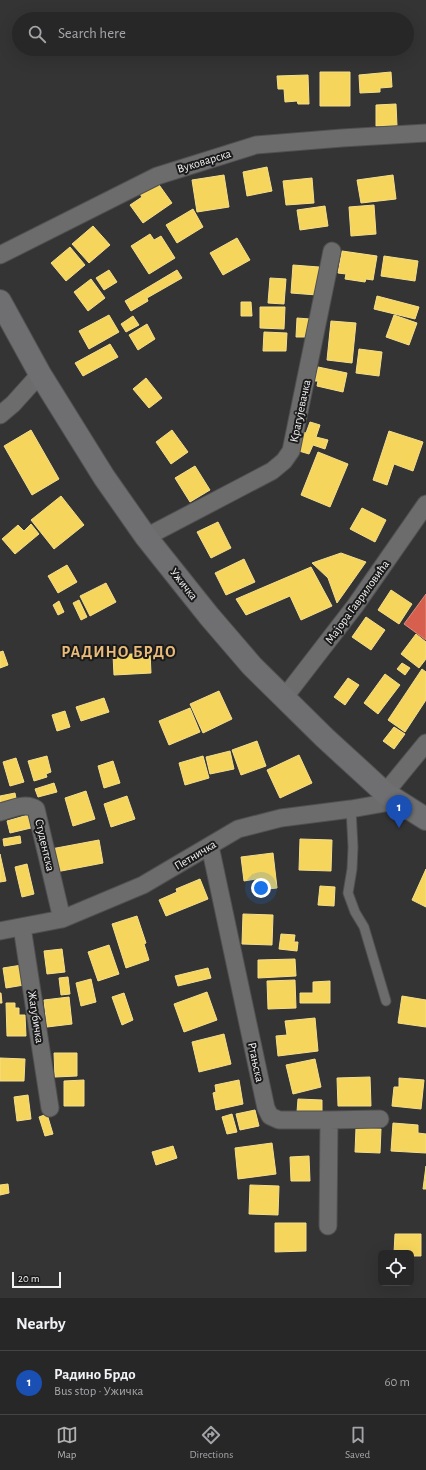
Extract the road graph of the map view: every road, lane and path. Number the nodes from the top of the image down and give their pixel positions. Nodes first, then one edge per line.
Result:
1 (426, 133) edge
2 (332, 251) dead end
3 (0, 255) edge
4 (0, 301) edge
5 (40, 374) junction
6 (0, 415) edge
7 (426, 504) edge
8 (146, 537) junction
9 (284, 698) junction
10 (426, 743) edge
11 (390, 797) junction
12 (351, 809) junction
13 (0, 812) edge
14 (426, 819) edge
15 (210, 846) junction
16 (62, 919) junction
17 (22, 927) junction
18 (0, 931) edge
19 (386, 1001) dead end
20 (50, 1108) dead end
21 (380, 1119) dead end
22 (330, 1120) junction
23 (328, 1226) dead end

1 - 3 street, Вуковарска
2 - 8 street, Крагујевачка
4 - 5 main road, Ужичка
5 - 6 street
5 - 8 main road, Ужичка
7 - 9 street, Мајора Гавриловића
8 - 9 main road, Ужичка
9 - 11 main road, Ужичка
10 - 11 street
11 - 12 street, Петничка
11 - 14 main road, Ужичка
12 - 15 street, Петничка
12 - 19 lane
13 - 16 street, Студентска
15 - 16 street, Петничка
15 - 22 street, Ртањска
16 - 17 street, Петничка
17 - 18 street, Петничка
17 - 20 street, Жагубичка
21 - 22 street, Ртањска
22 - 23 street

